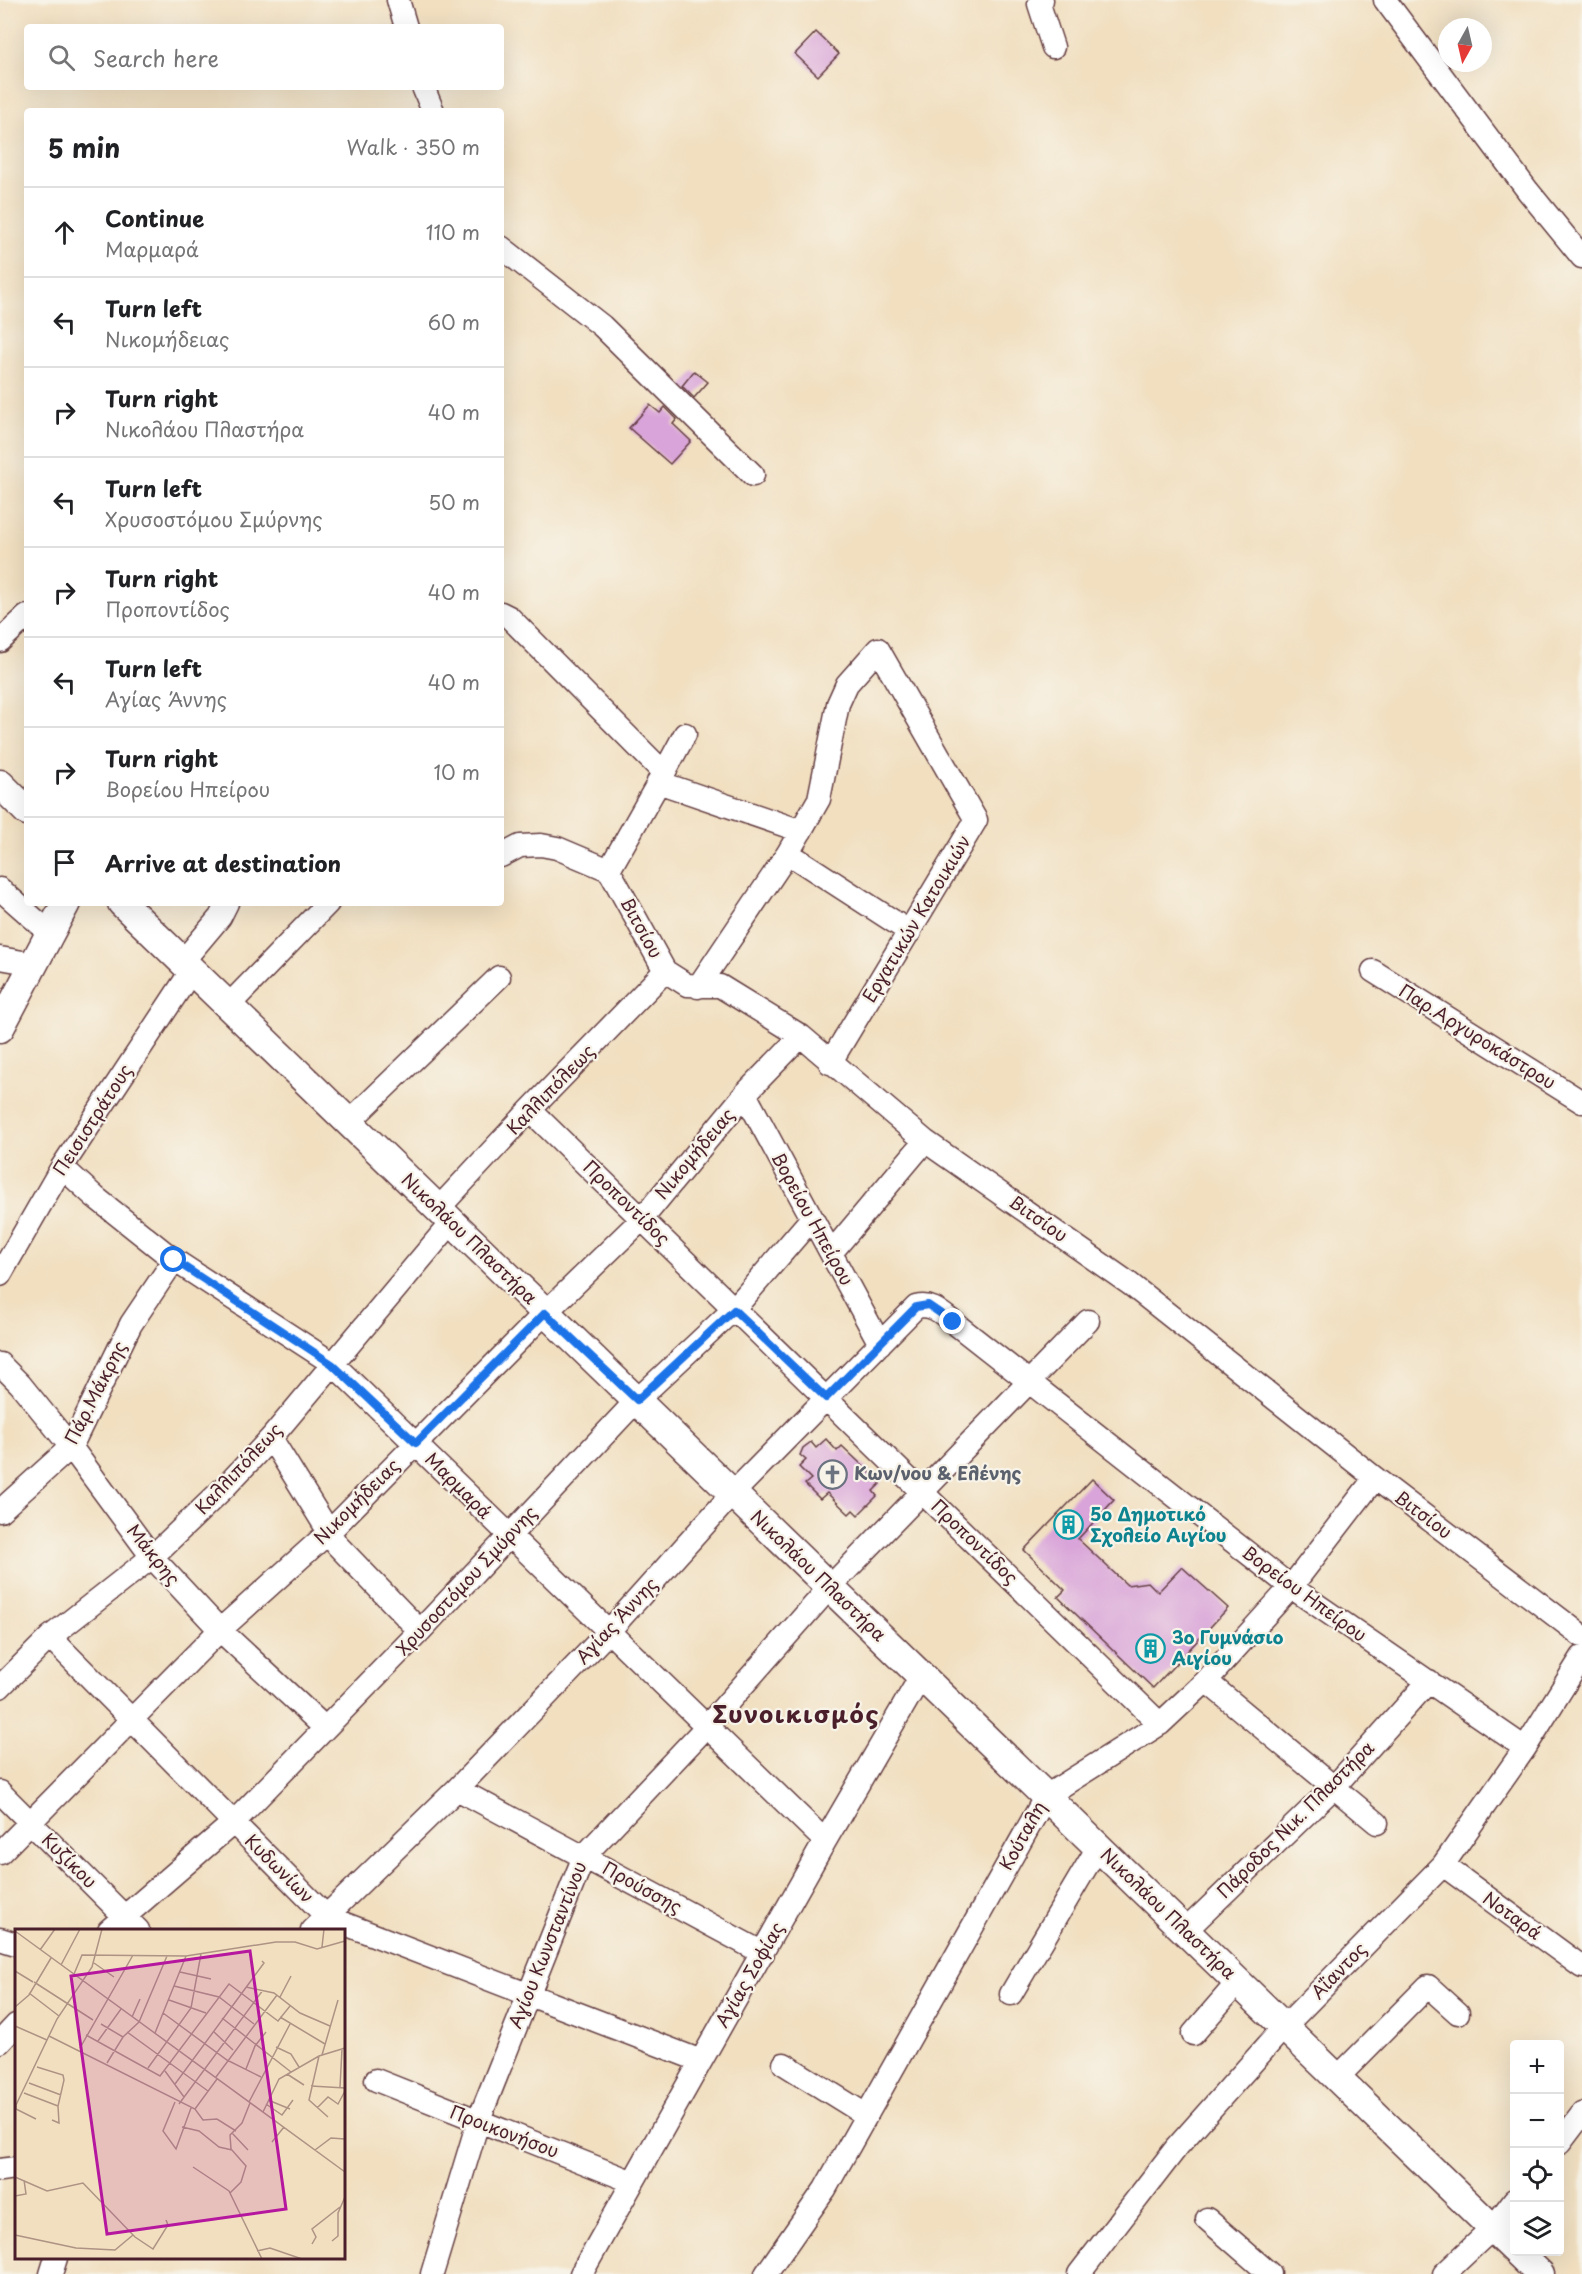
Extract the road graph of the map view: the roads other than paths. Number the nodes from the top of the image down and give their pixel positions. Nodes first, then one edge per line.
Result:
1 (398, 0) edge
2 (1042, 0) edge
3 (1385, 0) edge
4 (405, 24) edge
5 (1053, 47) dead end
6 (424, 90) edge
7 (432, 108) edge
8 (504, 249) edge
9 (1582, 257) edge
10 (753, 475) dead end
11 (504, 614) edge
12 (24, 619) edge
13 (0, 641) edge
14 (685, 734) dead end
15 (661, 777) junction
16 (801, 831) junction
17 (788, 853) junction
18 (504, 854) edge
19 (609, 870) junction
20 (0, 889) edge
21 (64, 906) edge
22 (125, 906) edge
23 (225, 906) edge
24 (325, 906) edge
25 (909, 932) junction
26 (50, 933) junction
27 (0, 958) edge
28 (34, 964) junction
29 (187, 966) junction
30 (665, 971) junction
31 (1373, 971) dead end
32 (499, 977) dead end
33 (698, 987) junction
34 (229, 1005) junction
35 (0, 1028) edge
36 (801, 1036) junction
37 (830, 1063) junction
38 (745, 1094) junction
39 (1582, 1102) edge
40 (530, 1110) junction
41 (349, 1122) junction
42 (925, 1141) junction
43 (62, 1167) junction
44 (445, 1216) junction
45 (812, 1218) junction
46 (642, 1219) junction
47 (831, 1253) junction
48 (174, 1260) junction
49 (0, 1275) edge
50 (916, 1307) joint
51 (734, 1310) junction
52 (545, 1313) junction
53 (1088, 1321) dead end
54 (880, 1344) junction
55 (0, 1364) edge
56 (332, 1364) junction
57 (1029, 1383) junction
58 (826, 1398) junction
59 (637, 1400) junction
60 (271, 1438) junction
61 (416, 1443) junction
62 (71, 1447) junction
63 (1375, 1478) junction
64 (922, 1492) junction
65 (733, 1493) junction
66 (0, 1511) edge
67 (329, 1532) junction
68 (509, 1536) junction
69 (152, 1557) junction
70 (830, 1587) junction
71 (1291, 1587) junction
72 (220, 1630) junction
73 (420, 1631) junction
74 (609, 1631) junction
75 (1582, 1636) edge
76 (50, 1637) junction
77 (1582, 1657) edge
78 (921, 1676) junction
79 (1206, 1681) junction
80 (1428, 1681) junction
81 (0, 1687) edge
82 (132, 1719) junction
83 (1160, 1724) junction
84 (707, 1726) junction
85 (325, 1728) junction
86 (1525, 1748) junction
87 (1334, 1788) junction
88 (457, 1789) junction
89 (0, 1792) edge
90 (1046, 1796) junction
91 (30, 1822) junction
92 (233, 1823) junction
93 (1377, 1823) dead end
94 (825, 1841) junction
95 (1098, 1847) junction
96 (0, 1853) edge
97 (584, 1856) junction
98 (1443, 1865) junction
99 (320, 1924) edge
100 (123, 1926) edge
101 (335, 1929) edge
102 (1185, 1931) junction
103 (345, 1933) edge
104 (0, 1939) edge
105 (15, 1944) edge
106 (763, 1953) junction
107 (1582, 1967) edge
108 (1238, 1982) junction
109 (1011, 1994) dead end
110 (527, 1995) junction
111 (1458, 2013) dead end
112 (15, 2026) edge
113 (1284, 2027) junction
114 (1193, 2034) dead end
115 (0, 2042) edge
116 (701, 2061) junction
117 (784, 2064) dead end
118 (1337, 2078) junction
119 (376, 2080) dead end
120 (1582, 2114) edge
121 (866, 2115) junction
122 (478, 2122) junction
123 (1564, 2138) edge
124 (15, 2168) edge
125 (0, 2170) edge
126 (633, 2182) junction
127 (1513, 2202) edge
128 (1207, 2218) dead end
129 (1492, 2228) junction
130 (1510, 2244) edge
131 (1522, 2256) edge
132 (56, 2259) edge
133 (51, 2274) edge
134 (432, 2274) edge
135 (581, 2274) edge
136 (766, 2274) edge
137 (1079, 2274) edge
138 (1270, 2274) edge
139 (1444, 2274) edge
140 (1540, 2274) edge

1 - 4 street
2 - 5 street
3 - 9 street
6 - 7 street
8 - 10 street
11 - 15 street
12 - 13 street
14 - 15 street
15 - 16 street
15 - 19 street
16 - 17 street
16 - 25 street, Εργατικών Κατοικιών
17 - 25 street
17 - 33 street
18 - 19 street
19 - 30 street, Βιτσίου
20 - 26 street
21 - 26 main road
22 - 29 main road, Νικολάου Πλαστήρα
23 - 29 street, Πεισιστράτους
24 - 34 street
25 - 37 street, Εργατικών Κατοικιών
26 - 28 main road
27 - 28 street
28 - 35 main road
29 - 34 main road, Νικολάου Πλαστήρα
29 - 43 street, Πεισιστράτους
30 - 33 street, Βιτσίου
30 - 40 street, Καλλιπόλεως
31 - 39 street, Παρ.Αργυροκάστρου
32 - 41 street
33 - 36 street, Βιτσίου
34 - 41 main road, Νικολάου Πλαστήρα
36 - 37 street, Βιτσίου
36 - 38 street, Νικομήδειας
37 - 42 street, Βιτσίου
38 - 45 street, Βορείου Ηπείρου
38 - 46 street, Νικομήδειας
40 - 44 street, Καλλιπόλεως
40 - 46 street, Προποντίδος
41 - 44 main road, Νικολάου Πλαστήρα
42 - 47 street
42 - 63 street, Βιτσίου
43 - 48 street, Μαρμαρά
43 - 49 street, Πεισιστράτους
44 - 52 main road, Νικολάου Πλαστήρα
44 - 56 street, Καλλιπόλεως
45 - 47 street, Βορείου Ηπείρου
45 - 51 street, Χρυσοστόμου Σμύρνης
46 - 51 street, Προποντίδος
46 - 52 street, Νικομήδειας
47 - 54 street, Βορείου Ηπείρου
48 - 56 street, Μαρμαρά
48 - 62 street, Πάρ.Μάκρης
50 - 54 street, Αγίας Άννης
50 - 57 street, Βορείου Ηπείρου
51 - 58 street, Προποντίδος
51 - 59 street, Χρυσοστόμου Σμύρνης
52 - 59 main road, Νικολάου Πλαστήρα
52 - 61 street, Νικομήδειας
53 - 57 street, Αγίου Κωνσταντίνου
54 - 58 street, Αγίας Άννης
55 - 62 street, Μάκρης
56 - 60 street, Καλλιπόλεως
56 - 61 street, Μαρμαρά
57 - 64 street, Αγίου Κωνσταντίνου
57 - 71 street, Βορείου Ηπείρου
58 - 64 street, Προποντίδος
58 - 65 street, Αγίας Άννης
59 - 65 main road, Νικολάου Πλαστήρα
59 - 68 street, Χρυσοστόμου Σμύρνης
60 - 67 street
60 - 69 street, Καλλιπόλεως
61 - 67 street, Νικομήδειας
61 - 68 street, Μαρμαρά
62 - 66 street, Πάρ.Μάκρης
62 - 69 street, Μάκρης
63 - 71 street, Κούταλη
63 - 75 street, Βιτσίου
64 - 70 street, Αγίου Κωνσταντίνου
64 - 83 street, Προποντίδος
65 - 70 main road, Νικολάου Πλαστήρα
65 - 74 street, Αγίας Άννης
67 - 72 street, Νικομήδειας
67 - 73 street
68 - 73 street, Χρυσοστόμου Σμύρνης
68 - 74 street, Μαρμαρά
69 - 72 street, Μάκρης
69 - 76 street, Καλλιπόλεως
70 - 78 main road, Νικολάου Πλαστήρα
70 - 84 street, Αγίου Κωνσταντίνου
71 - 79 street, Κούταλη
71 - 80 street, Βορείου Ηπείρου
72 - 82 street, Νικομήδειας
72 - 85 street, Μάκρης
73 - 85 street, Χρυσοστόμου Σμύρνης
74 - 84 street, Μαρμαρά
74 - 88 street, Αγίας Άννης
76 - 81 street, Καλλιπόλεως
76 - 82 street, Κυδωνίων
77 - 86 street, Αΐαντος
78 - 90 main road, Νικολάου Πλαστήρα
78 - 94 street, Αγίας Σοφίας
79 - 83 street, Κούταλη
79 - 87 street
80 - 86 street, Βορείου Ηπείρου
80 - 87 street, Πάροδος Νικ. Πλαστήρα
82 - 91 street, Νικομήδειας
82 - 92 street, Κυδωνίων
83 - 90 street, Κούταλη
84 - 94 street, Μαρμαρά
84 - 97 street, Αγίου Κωνσταντίνου
85 - 92 street, Χρυσοστόμου Σμύρνης
86 - 98 street, Αΐαντος
87 - 93 street
87 - 102 street, Πάροδος Νικ. Πλαστήρα
88 - 97 street, Προύσσης
88 - 99 street, Αγίας Άννης
89 - 91 street, Κυζίκου
90 - 95 main road, Νικολάου Πλαστήρα
90 - 121 street, Κούταλη
91 - 96 street, Νικομήδειας
91 - 100 street, Κυζίκου
92 - 99 street, Κυδωνίων
92 - 100 street, Χρυσοστόμου Σμύρνης
94 - 106 street, Αγίας Σοφίας
95 - 102 main road, Νικολάου Πλαστήρα
95 - 109 street
97 - 106 street, Προύσσης
97 - 110 street, Αγίου Κωνσταντίνου
98 - 107 street, Νοταρά
98 - 113 street, Αΐαντος
99 - 101 street, Κυδωνίων
102 - 108 main road, Νικολάου Πλαστήρα
103 - 110 street, Κυδωνίων
104 - 105 street
106 - 116 street, Αγίας Σοφίας
108 - 113 main road, Νικολάου Πλαστήρα
108 - 114 street
110 - 116 street, Κυδωνίων
110 - 122 street, Αγίου Κωνσταντίνου
111 - 118 street
112 - 115 street
113 - 118 main road, Νικολάου Πλαστήρα
113 - 137 street, Αΐαντος
116 - 126 street, Αγίας Σοφίας
117 - 121 street
118 - 129 main road, Νικολάου Πλαστήρα
119 - 122 street, Προικονήσου
120 - 123 street
121 - 136 street, Κούταλη
122 - 126 street, Προικονήσου
122 - 134 street, Αγίου Κωνσταντίνου
124 - 125 street
126 - 135 street, Αγίας Σοφίας
127 - 129 street
128 - 138 street
129 - 130 main road, Νικολάου Πλαστήρα
129 - 139 street
131 - 140 main road, Νικολάου Πλαστήρα
132 - 133 street

